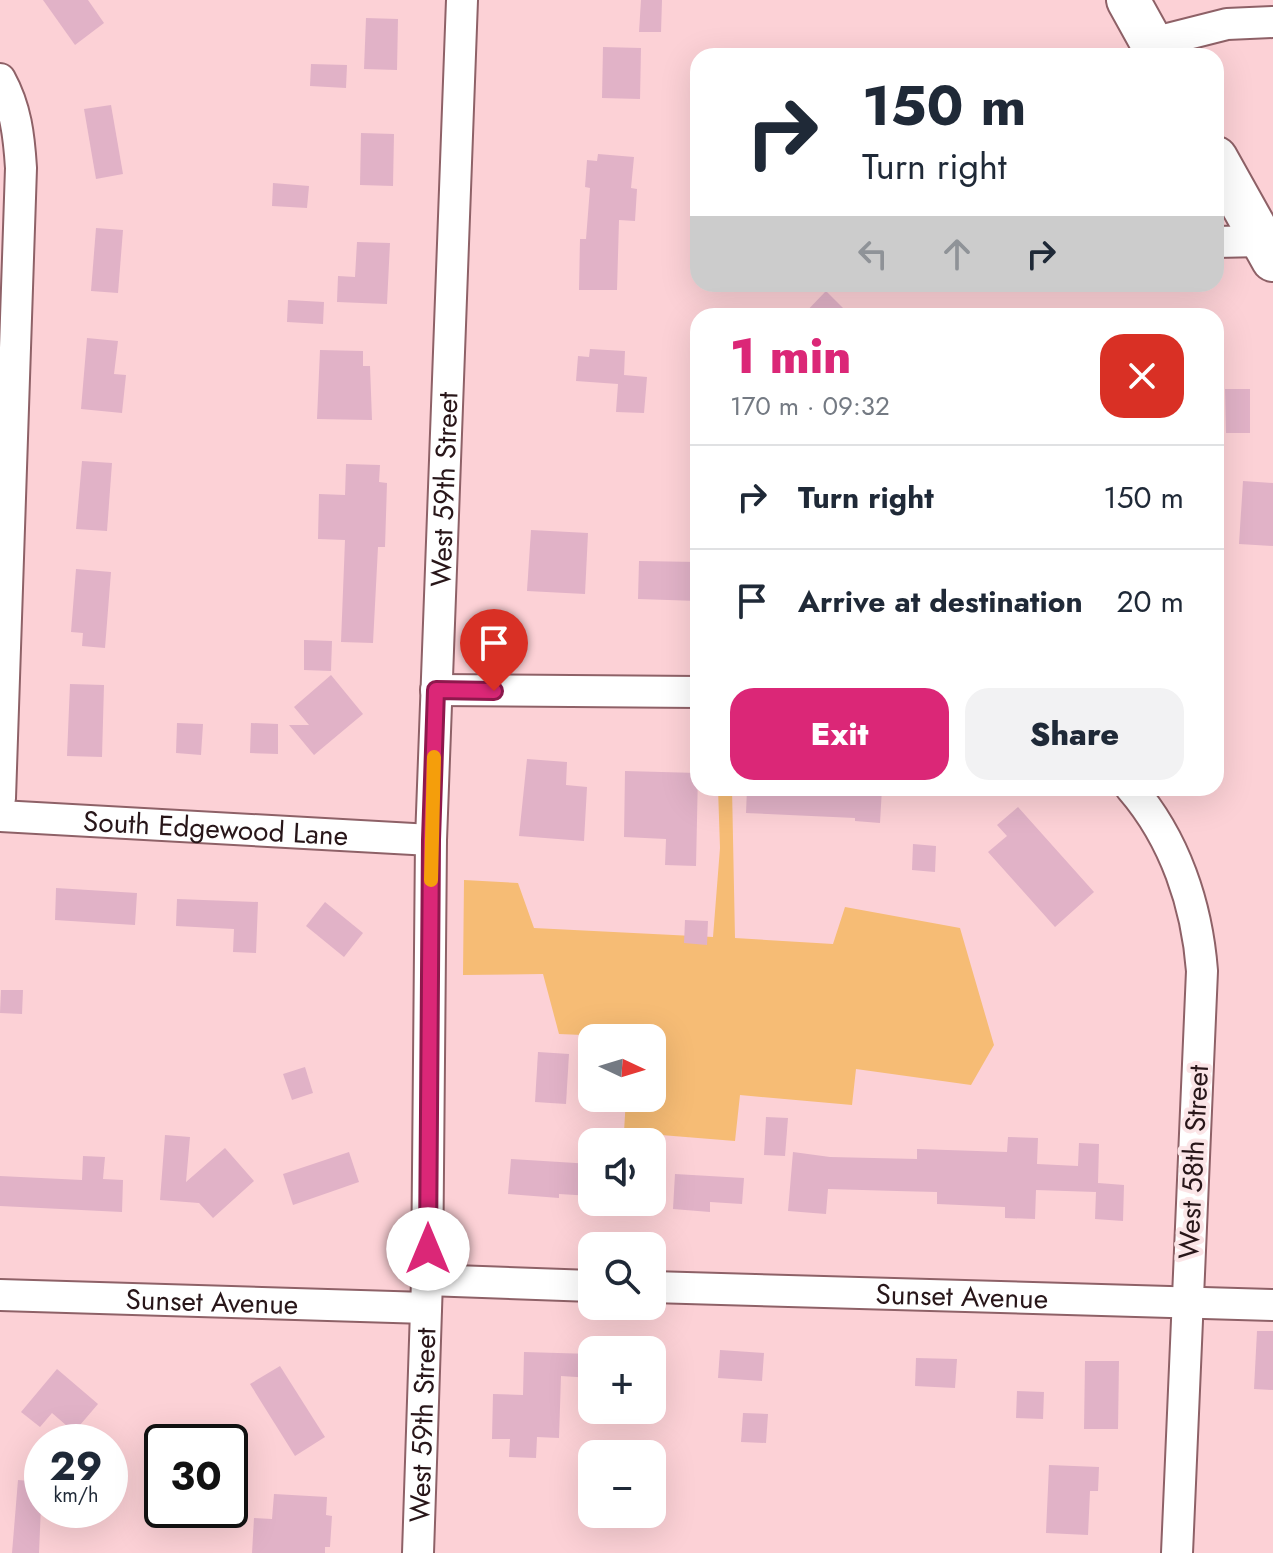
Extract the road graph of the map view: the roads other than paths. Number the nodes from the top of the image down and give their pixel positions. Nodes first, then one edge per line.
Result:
1 (462, 0) edge
2 (1128, 0) edge
3 (1273, 22) edge
4 (1155, 48) edge
5 (1161, 48) edge
6 (5, 89) edge
7 (1224, 172) edge
8 (1224, 243) edge
9 (1268, 251) edge
10 (436, 690) junction
11 (690, 692) edge
12 (1138, 796) edge
13 (0, 798) edge
14 (0, 816) edge
15 (431, 840) junction
16 (578, 1287) edge
17 (666, 1287) edge
18 (426, 1294) junction
19 (0, 1295) edge
20 (1187, 1305) junction
21 (1273, 1305) edge
22 (418, 1553) edge
23 (1177, 1553) edge

1 - 10 street, West 59th Street
2 - 4 main road
3 - 5 street
6 - 13 street
7 - 9 main road
8 - 9 street
10 - 11 street
10 - 15 street, West 59th Street
12 - 20 street, West 58th Street
14 - 15 street, South Edgewood Lane
15 - 18 street, West 59th Street
16 - 18 street, Sunset Avenue
17 - 20 street, Sunset Avenue
18 - 19 street, Sunset Avenue
18 - 22 street, West 59th Street
20 - 21 street, Sunset Avenue
20 - 23 street, West 58th Street

